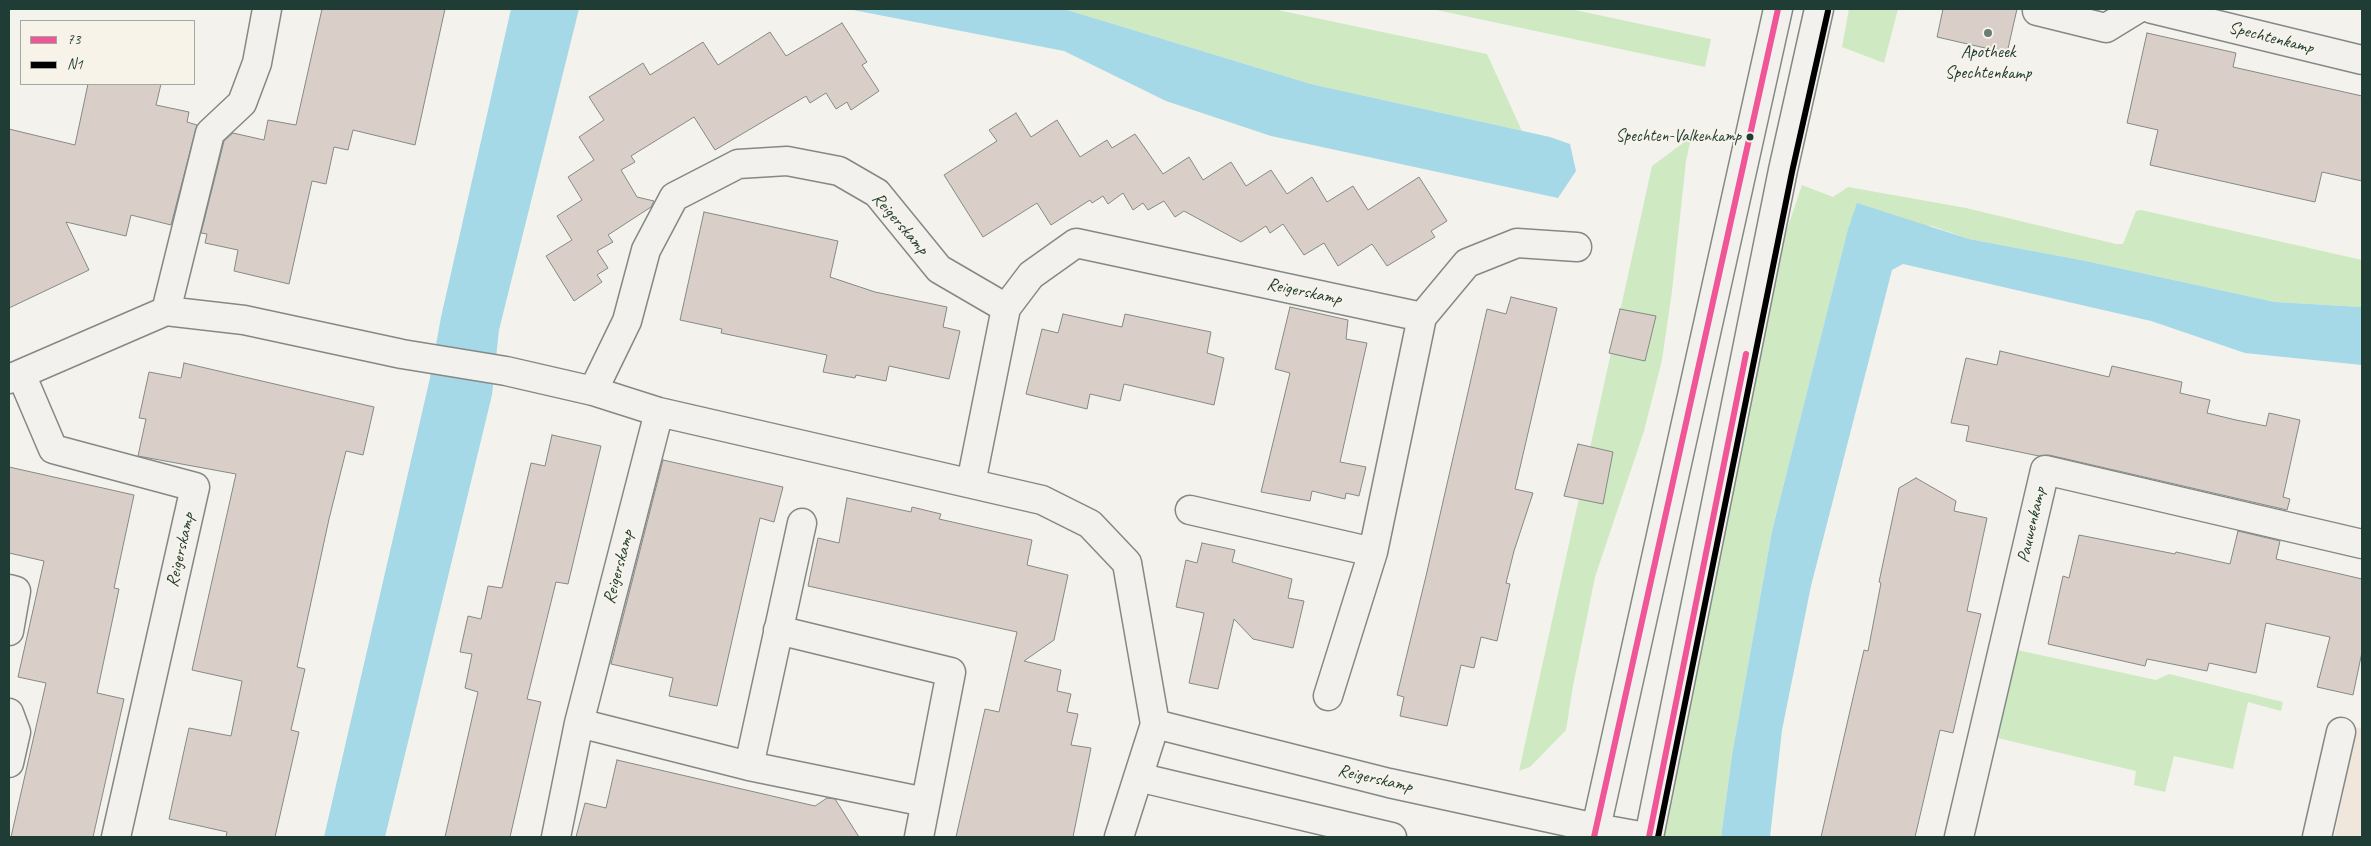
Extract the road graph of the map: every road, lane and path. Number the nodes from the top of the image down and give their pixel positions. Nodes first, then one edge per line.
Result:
1 (267, 9) edge
2 (1778, 9) edge
3 (1819, 9) edge
4 (2137, 9) edge
5 (2152, 9) edge
6 (2038, 11) dead end
7 (2362, 60) edge
8 (1577, 247) dead end
9 (1006, 308) junction
10 (166, 311) junction
11 (1422, 317) junction
12 (15, 376) edge
13 (593, 391) junction
14 (659, 412) junction
15 (970, 483) junction
16 (1190, 510) dead end
17 (802, 523) dead end
18 (2362, 544) edge
19 (1373, 552) junction
20 (9, 589) edge
21 (778, 630) junction
22 (9, 632) edge
23 (1328, 696) dead end
24 (9, 713) edge
25 (579, 723) junction
26 (1155, 724) junction
27 (2341, 732) dead end
28 (9, 763) edge
29 (749, 766) junction
30 (1138, 777) junction
31 (924, 802) junction
32 (1595, 833) edge
33 (116, 837) edge
34 (556, 837) edge
35 (919, 837) edge
36 (1119, 837) edge
37 (1392, 837) edge
38 (1648, 837) edge
39 (1960, 837) edge
40 (2317, 837) edge

1 - 10 street
2 - 32 street
3 - 38 street
4 - 6 street
5 - 7 street, Spechtenkamp
8 - 11 street
9 - 11 street, Reigerskamp
9 - 13 street, Reigerskamp
9 - 15 street, Reigerskamp
10 - 12 street, Reigerskamp
10 - 13 street
11 - 19 street
12 - 33 street, Reigerskamp
13 - 14 street
14 - 15 street
14 - 25 street, Reigerskamp
15 - 26 street
16 - 19 street
17 - 21 street
18 - 39 street, Pauwenkamp
19 - 23 street
20 - 22 street
21 - 29 street
21 - 31 street
24 - 28 street
25 - 29 street
25 - 34 street, Reigerskamp
26 - 30 street
26 - 32 street, Reigerskamp
27 - 40 street
29 - 31 street
30 - 36 street
30 - 37 street
31 - 35 street
32 - 38 street, Reigerskamp

